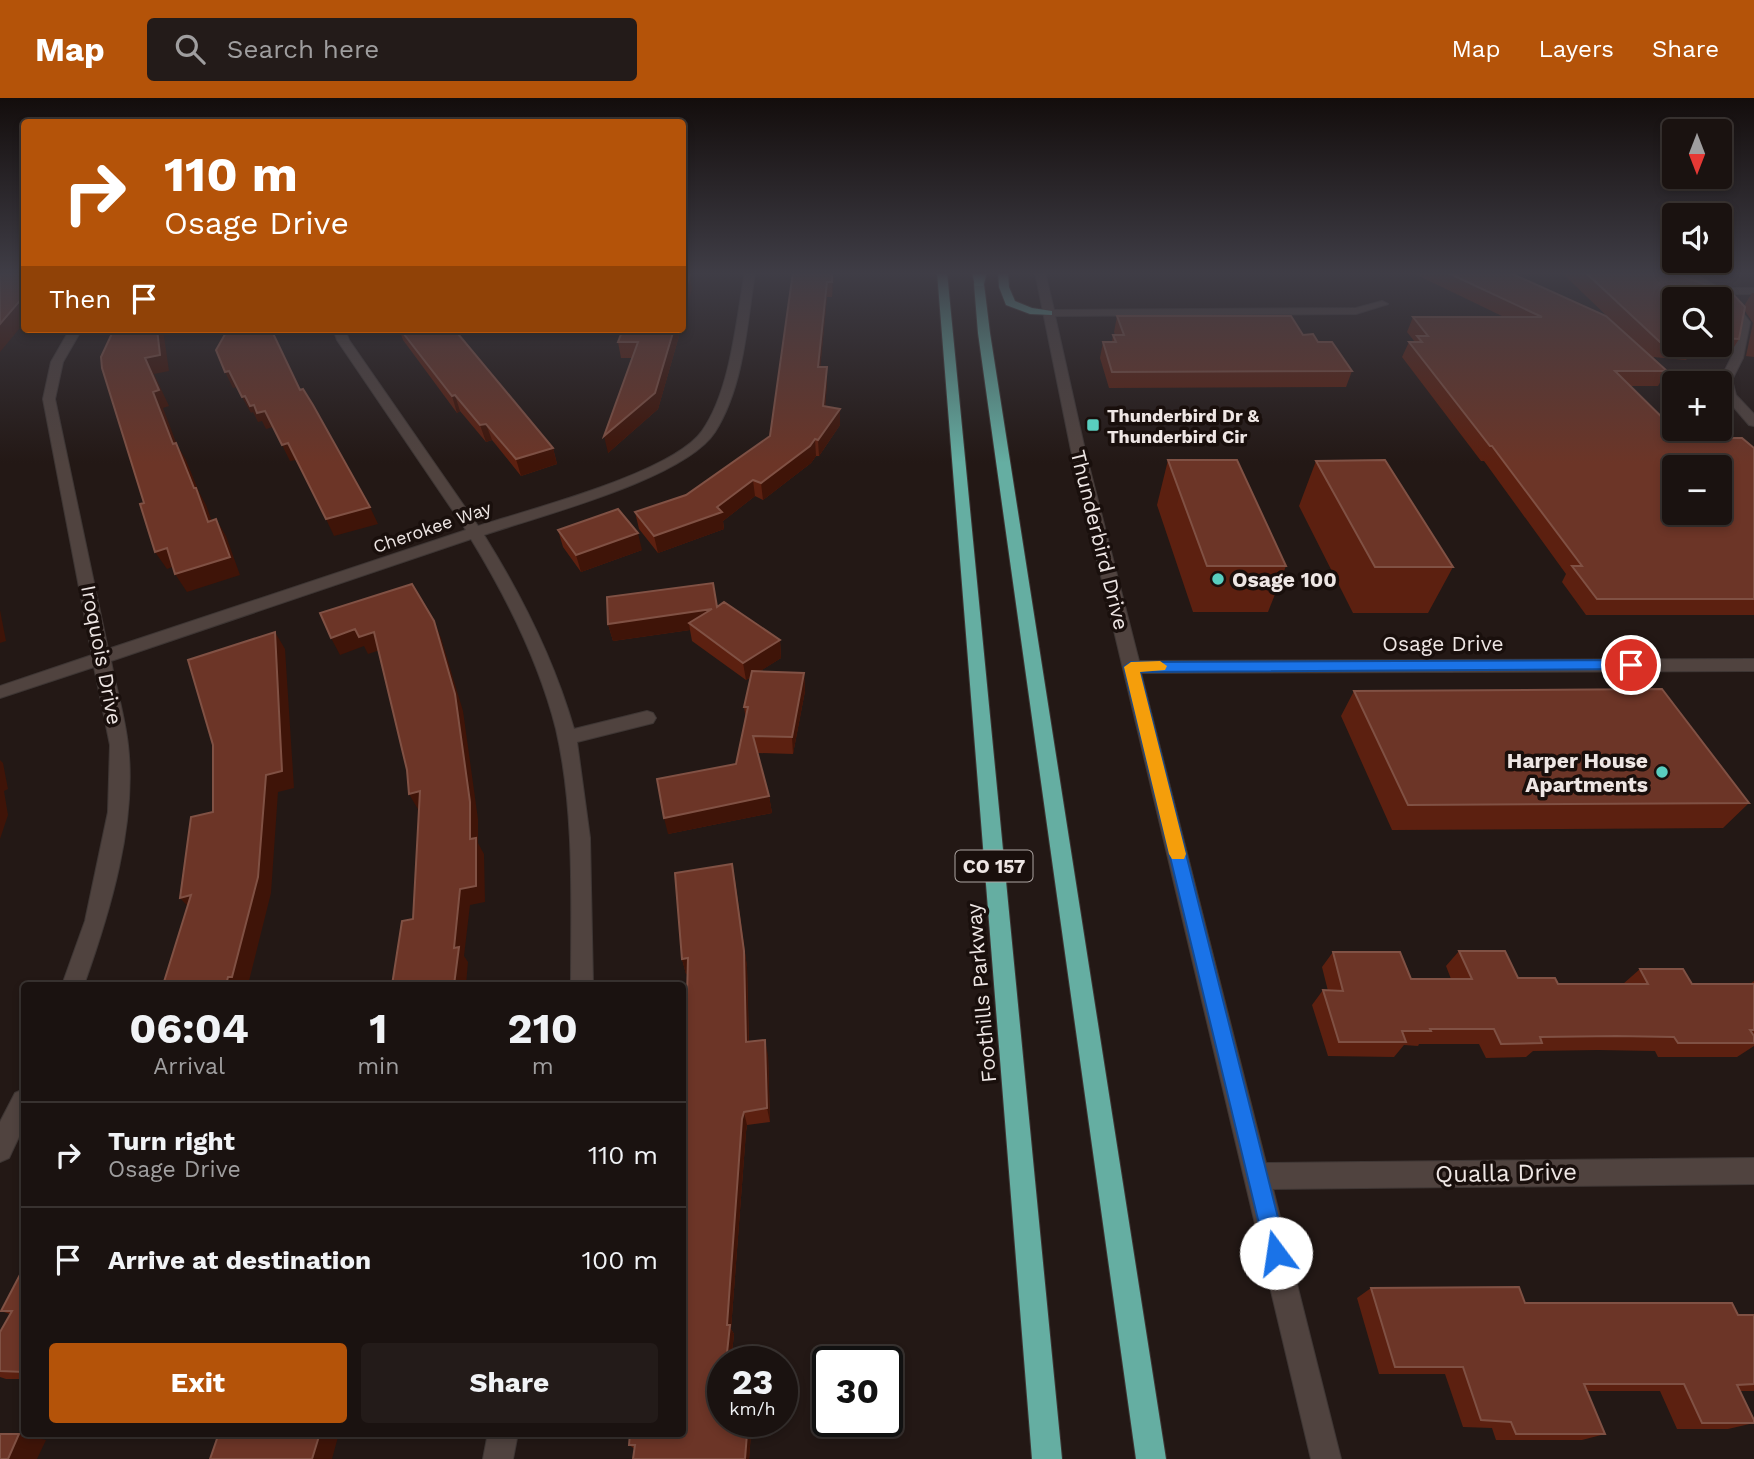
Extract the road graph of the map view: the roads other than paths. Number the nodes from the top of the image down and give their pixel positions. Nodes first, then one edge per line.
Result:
1 (71, 336) edge
2 (341, 336) edge
3 (737, 336) edge
4 (948, 336) edge
5 (989, 336) edge
6 (1053, 336) edge
7 (1741, 336) edge
8 (1737, 358) junction
9 (1754, 359) edge
10 (1754, 422) edge
11 (474, 533) junction
12 (103, 657) junction
13 (1754, 665) edge
14 (1131, 667) junction
15 (0, 692) edge
16 (647, 718) dead end
17 (566, 738) junction
18 (74, 982) edge
19 (582, 982) edge
20 (21, 1107) edge
21 (0, 1149) edge
22 (1754, 1171) edge
23 (1257, 1176) junction
24 (502, 1437) edge
25 (498, 1459) edge
26 (1047, 1459) edge
27 (1151, 1459) edge
28 (1326, 1459) edge

1 - 12 street, Iroquois Drive
2 - 11 street
3 - 11 street, Cherokee Way
4 - 26 highway, Foothills Parkway / CO 157
5 - 27 highway, CO 157
6 - 14 street, Thunderbird Drive
7 - 8 street
8 - 9 street
8 - 10 street
11 - 12 street, Cherokee Way
11 - 17 street
12 - 15 street, Cherokee Way
12 - 18 street, Iroquois Drive
13 - 14 street, Osage Drive
14 - 23 street, Thunderbird Drive
16 - 17 street
17 - 19 street
20 - 21 street
22 - 23 street, Qualla Drive
23 - 28 street, Thunderbird Drive
24 - 25 street

